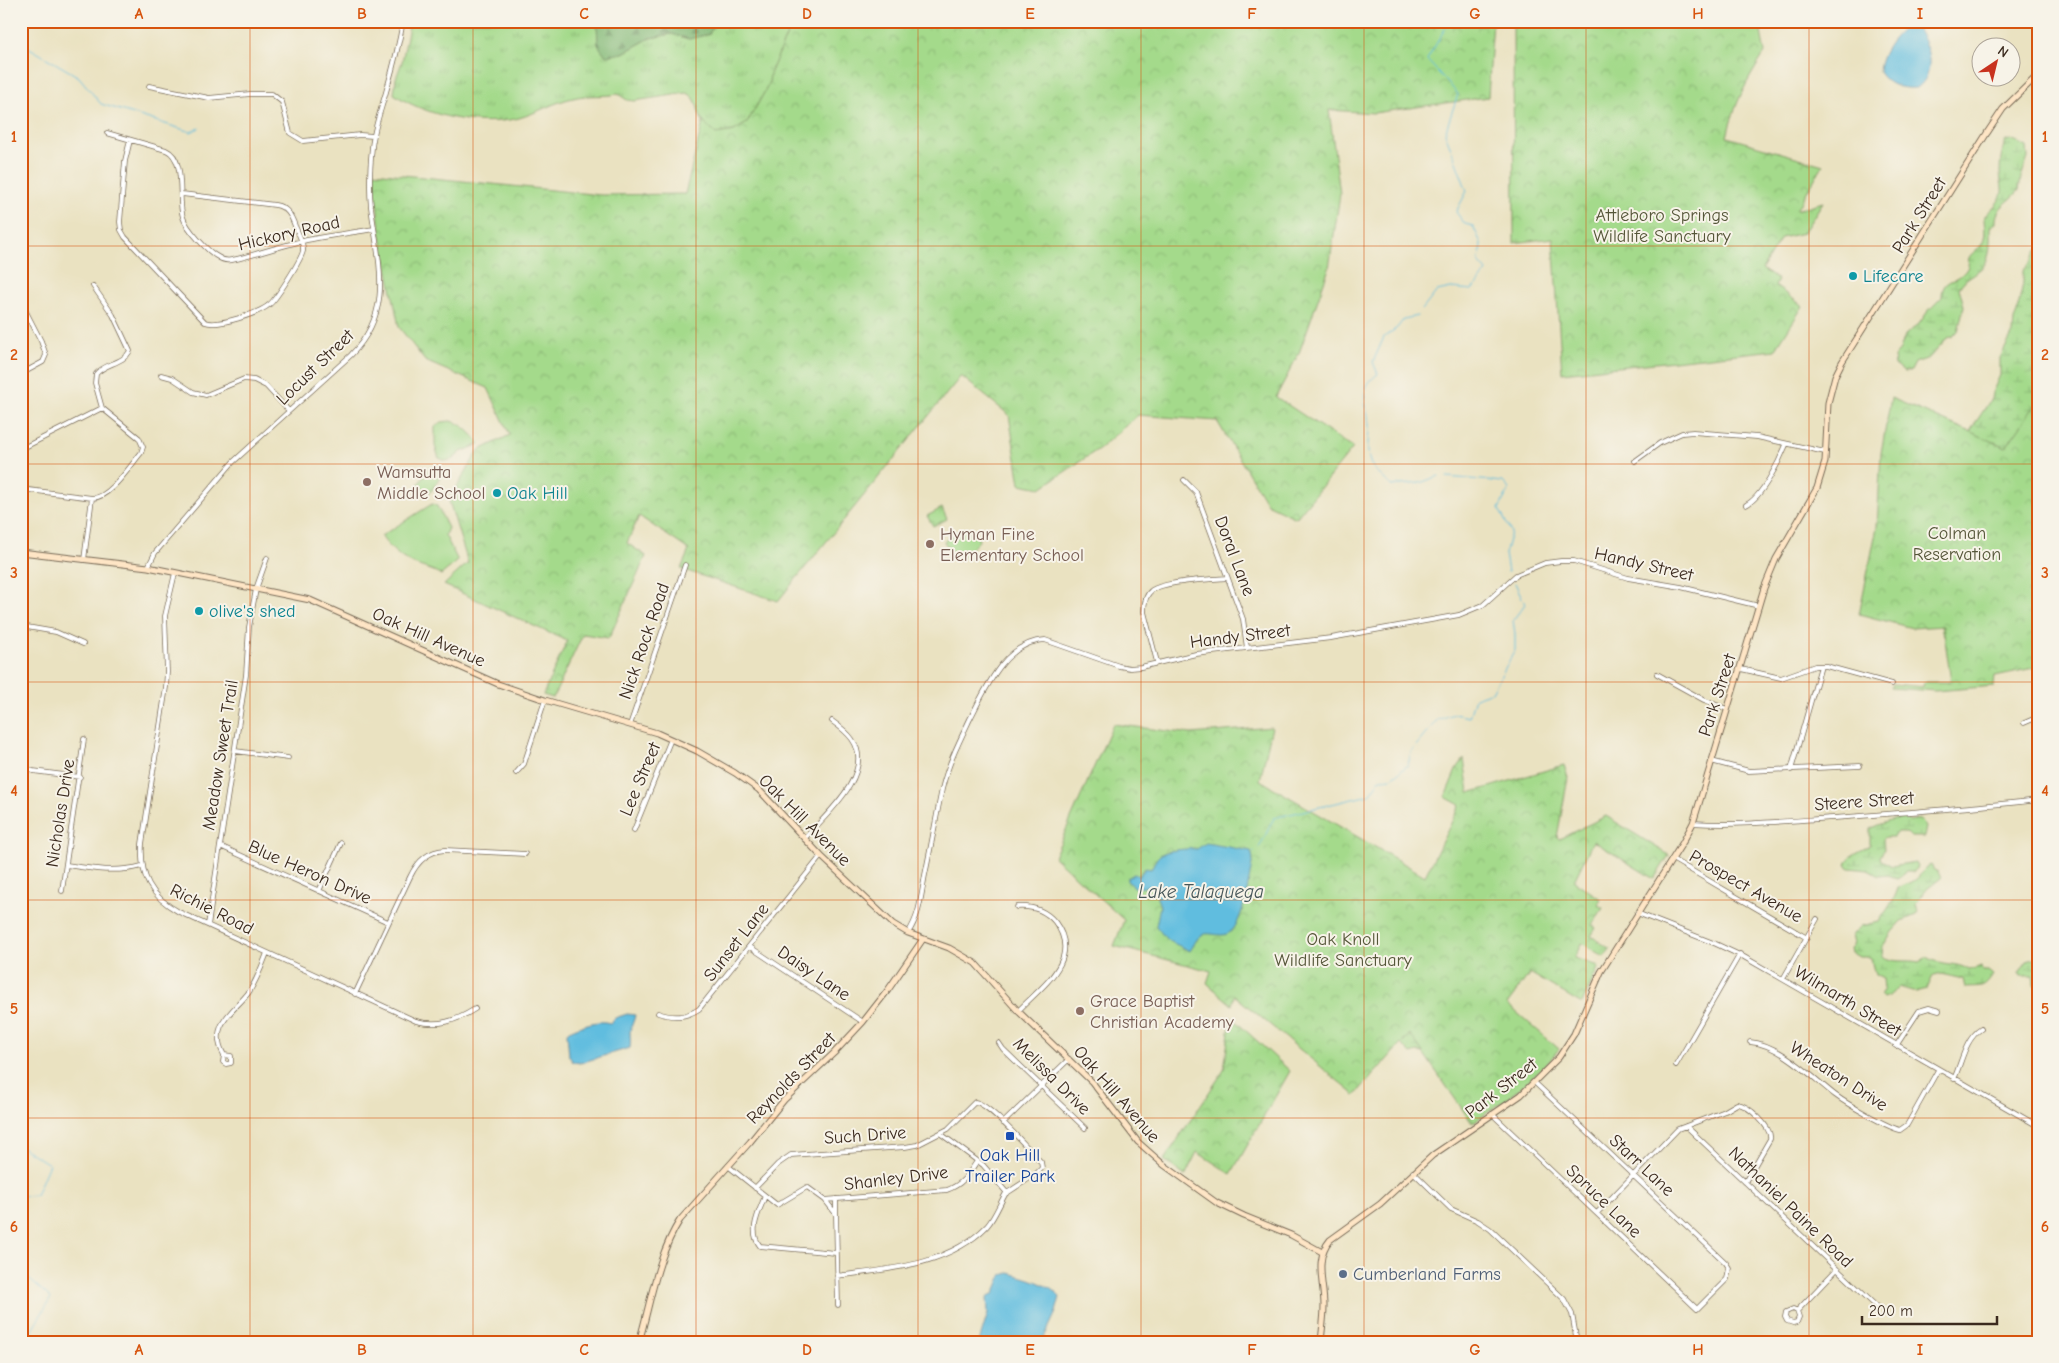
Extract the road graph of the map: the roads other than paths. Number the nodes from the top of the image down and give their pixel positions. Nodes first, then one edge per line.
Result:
1 (403, 21) edge
2 (2038, 75) edge
3 (149, 86) dead end
4 (107, 134) dead end
5 (373, 136) junction
6 (130, 140) junction
7 (182, 194) junction
8 (374, 229) junction
9 (301, 241) junction
10 (93, 286) dead end
11 (21, 302) edge
12 (21, 374) edge
13 (161, 375) dead end
14 (102, 408) junction
15 (289, 411) junction
16 (1786, 445) junction
17 (21, 449) edge
18 (1825, 452) junction
19 (1635, 462) dead end
20 (1184, 480) dead end
21 (21, 489) edge
22 (92, 498) junction
23 (1746, 505) dead end
24 (21, 552) edge
25 (268, 558) dead end
26 (84, 560) junction
27 (685, 565) dead end
28 (148, 567) junction
29 (174, 573) junction
30 (1228, 578) junction
31 (256, 589) junction
32 (1759, 606) junction
33 (21, 626) edge
34 (82, 644) dead end
35 (1247, 648) junction
36 (1157, 662) junction
37 (1821, 666) junction
38 (1740, 669) junction
39 (1657, 674) dead end
40 (1892, 684) dead end
41 (545, 700) junction
42 (1727, 709) junction
43 (2038, 717) edge
44 (832, 721) dead end
45 (2024, 723) dead end
46 (630, 726) junction
47 (84, 739) dead end
48 (671, 739) junction
49 (235, 750) junction
50 (288, 758) dead end
51 (1711, 761) junction
52 (1860, 766) dead end
53 (21, 767) edge
54 (1791, 770) junction
55 (516, 773) dead end
56 (80, 777) junction
57 (2038, 800) edge
58 (1693, 823) junction
59 (634, 830) dead end
60 (804, 839) junction
61 (341, 843) dead end
62 (220, 846) junction
63 (525, 854) dead end
64 (821, 856) junction
65 (1672, 859) junction
66 (66, 865) junction
67 (142, 866) junction
68 (62, 891) dead end
69 (319, 891) junction
70 (1017, 907) dead end
71 (1637, 913) junction
72 (1817, 919) dead end
73 (388, 922) junction
74 (208, 925) junction
75 (908, 933) junction
76 (1807, 938) junction
77 (923, 939) junction
78 (750, 947) junction
79 (267, 953) junction
80 (1740, 954) junction
81 (1783, 979) junction
82 (355, 994) junction
83 (475, 1009) dead end
84 (1018, 1010) junction
85 (1939, 1011) dead end
86 (658, 1013) dead end
87 (863, 1022) junction
88 (1981, 1029) dead end
89 (1750, 1042) dead end
90 (999, 1043) dead end
91 (1896, 1046) junction
92 (224, 1055) dead end
93 (1069, 1059) junction
94 (1676, 1066) dead end
95 (1938, 1070) junction
96 (1954, 1079) junction
97 (1534, 1082) junction
98 (1041, 1086) junction
99 (1492, 1114) junction
100 (1003, 1123) junction
101 (1686, 1126) junction
102 (2038, 1126) edge
103 (1085, 1128) dead end
104 (940, 1134) junction
105 (978, 1161) junction
106 (728, 1166) junction
107 (1413, 1172) junction
108 (1633, 1175) junction
109 (1745, 1182) junction
110 (756, 1188) junction
111 (1006, 1193) junction
112 (765, 1196) junction
113 (836, 1199) junction
114 (825, 1200) junction
115 (1597, 1213) junction
116 (836, 1214) junction
117 (1322, 1252) junction
118 (836, 1253) junction
119 (1837, 1269) junction
120 (837, 1276) junction
121 (838, 1304) dead end
122 (1877, 1308) dead end
123 (1698, 1309) joint
124 (1797, 1311) dead end
125 (639, 1342) edge
126 (1321, 1342) edge
127 (1577, 1342) edge

1 - 5 street, Locust Street
2 - 18 main road, Park Street
3 - 5 street
4 - 6 street, Hickory Road
5 - 8 street, Locust Street
6 - 7 street, Hickory Road
6 - 9 street
7 - 9 street
7 - 9 street, Hickory Road
8 - 9 street, Hickory Road
8 - 15 street, Locust Street
10 - 14 street
11 - 12 street
13 - 15 street
14 - 17 street
14 - 22 street
15 - 28 street, Locust Street
16 - 18 street
16 - 19 street
16 - 23 street
18 - 32 main road, Park Street
20 - 30 street, Doral Lane
21 - 22 street
22 - 26 street
24 - 26 main road, Oak Hill Avenue
25 - 31 street, Meadow Sweet Trail
26 - 28 main road, Oak Hill Avenue
27 - 46 street, Nick Rock Road
28 - 29 main road, Oak Hill Avenue
29 - 31 main road, Oak Hill Avenue
29 - 67 street, Richie Road
30 - 35 street, Doral Lane
30 - 36 street
31 - 41 main road, Oak Hill Avenue
31 - 49 street, Meadow Sweet Trail
32 - 35 street, Handy Street
32 - 38 main road, Park Street
33 - 34 street
35 - 36 street, Handy Street
36 - 75 street, Handy Street
37 - 38 street
37 - 40 street
37 - 54 street
38 - 42 main road, Park Street
39 - 42 street
41 - 46 main road, Oak Hill Avenue
41 - 55 street
42 - 51 main road, Park Street
43 - 45 street
44 - 60 street
46 - 48 main road, Oak Hill Avenue
47 - 56 street, Nicholas Drive
48 - 59 street, Lee Street
48 - 60 main road, Oak Hill Avenue
49 - 50 street
49 - 62 street, Meadow Sweet Trail
51 - 54 street
51 - 58 main road, Park Street
52 - 54 street
53 - 56 street
56 - 66 street, Nicholas Drive
57 - 58 street, Steere Street
58 - 65 main road, Park Street
60 - 64 main road, Oak Hill Avenue
61 - 69 street
62 - 69 street, Blue Heron Drive
62 - 74 street, Meadow Sweet Trail
63 - 73 street
64 - 75 main road, Oak Hill Avenue
64 - 78 street, Sunset Lane
65 - 71 main road, Park Street
65 - 76 street, Prospect Avenue
66 - 67 street
66 - 68 street, Nicholas Drive
67 - 74 street, Richie Road
69 - 73 street, Blue Heron Drive
70 - 84 street
71 - 80 street, Wilmarth Street
71 - 97 main road, Park Street
72 - 76 street
73 - 82 street
74 - 79 street, Richie Road
75 - 77 main road, Oak Hill Avenue
76 - 81 street
77 - 84 main road, Oak Hill Avenue
77 - 87 main road, Reynolds Street
78 - 86 street, Sunset Lane
78 - 87 street, Daisy Lane
79 - 82 street, Richie Road
79 - 92 street
80 - 81 street, Wilmarth Street
80 - 94 street
81 - 91 street, Wilmarth Street
82 - 83 street, Richie Road
84 - 93 main road, Oak Hill Avenue
85 - 91 street
87 - 106 main road, Reynolds Street
88 - 96 street
89 - 95 street, Wheaton Drive
90 - 98 street, Melissa Drive
91 - 95 street, Wilmarth Street
93 - 98 street
93 - 117 main road, Oak Hill Avenue
95 - 96 street, Wilmarth Street
96 - 102 street, Wilmarth Street
97 - 99 main road, Park Street
97 - 108 street, Starr Lane
98 - 100 street
98 - 103 street, Melissa Drive
99 - 107 main road, Park Street
99 - 115 street, Spruce Lane
100 - 104 street, Such Drive
100 - 111 street
101 - 108 street
101 - 109 street, Nathaniel Paine Road
101 - 109 street
104 - 105 street
104 - 110 street, Such Drive
105 - 111 street
105 - 113 street, Shanley Drive
106 - 110 street
106 - 125 main road, Reynolds Street
107 - 117 main road, Park Street
107 - 127 street
108 - 115 street
108 - 123 street, Starr Lane
109 - 119 street, Nathaniel Paine Road
110 - 112 street
111 - 120 street
112 - 114 street
112 - 118 street
113 - 114 street, Shanley Drive
113 - 116 street
114 - 116 street
115 - 123 street, Spruce Lane
116 - 118 street
117 - 126 main road
118 - 120 street
119 - 122 street, Nathaniel Paine Road
119 - 124 street
120 - 121 street

